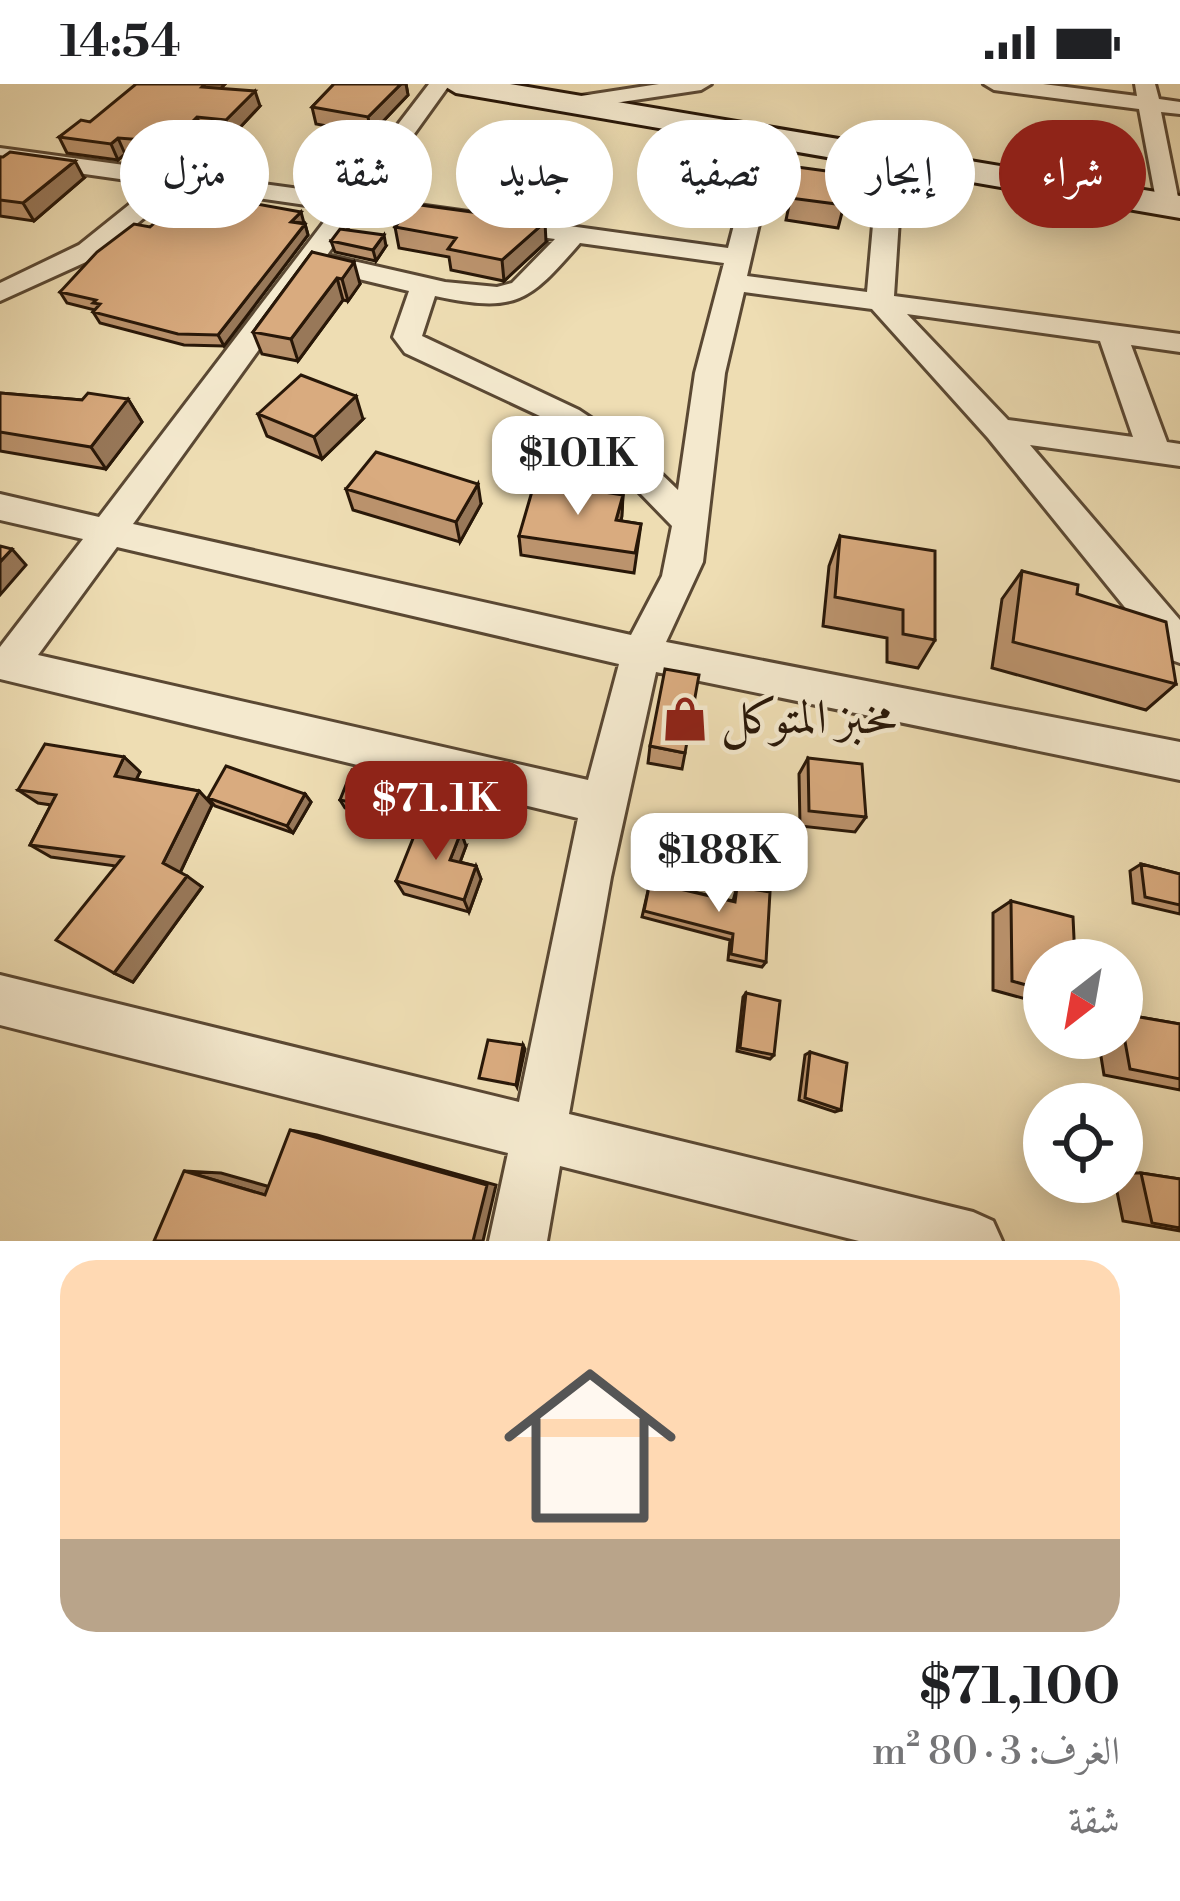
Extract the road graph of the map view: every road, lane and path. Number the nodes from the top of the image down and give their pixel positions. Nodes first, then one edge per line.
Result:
1 (440, 84) edge
2 (456, 84) edge
3 (701, 84) edge
4 (994, 84) edge
5 (496, 87) edge
6 (1146, 93) edge
7 (568, 104) junction
8 (1180, 108) edge
9 (413, 120) edge
10 (665, 120) edge
11 (0, 155) edge
12 (120, 171) edge
13 (975, 172) edge
14 (1175, 206) edge
15 (432, 214) edge
16 (120, 225) edge
17 (333, 228) edge
18 (746, 228) edge
19 (885, 228) edge
20 (573, 236) junction
21 (310, 259) junction
22 (736, 270) junction
23 (424, 285) junction
24 (0, 293) edge
25 (880, 302) junction
26 (1112, 334) junction
27 (1180, 344) edge
28 (999, 430) junction
29 (1167, 453) edge
30 (0, 507) edge
31 (692, 524) junction
32 (108, 531) junction
33 (1180, 647) edge
34 (641, 653) junction
35 (4, 664) edge
36 (1180, 761) edge
37 (603, 804) junction
38 (0, 1000) edge
39 (540, 1134) junction
40 (518, 1241) edge
41 (973, 1241) edge

1 - 9 street
2 - 5 street
3 - 7 street
4 - 6 street
5 - 7 street
6 - 8 street
6 - 14 street
7 - 10 street
11 - 12 street
13 - 14 street
15 - 20 street
16 - 24 street
17 - 21 street
18 - 22 street
19 - 25 street
20 - 22 street
20 - 23 street
21 - 23 street
21 - 32 street
22 - 25 street
22 - 31 street
23 - 31 street
25 - 26 street
25 - 28 street
26 - 27 street
26 - 29 street
28 - 29 street
28 - 33 street
30 - 32 street
31 - 34 street
32 - 34 street
32 - 35 street
34 - 36 street
34 - 37 street
35 - 37 street
37 - 39 street
38 - 39 street
39 - 40 street
39 - 41 street

